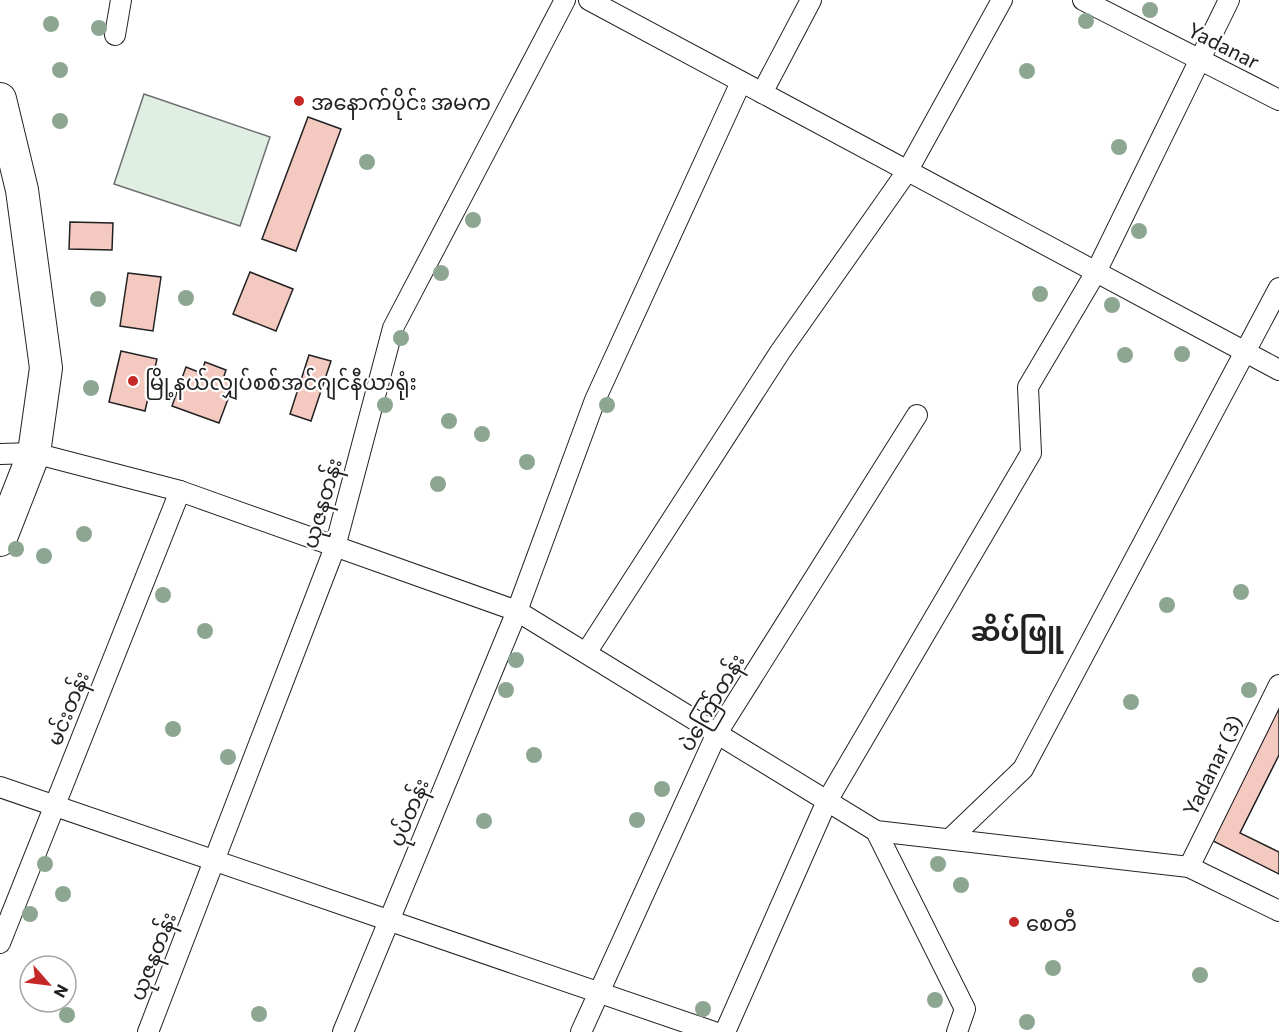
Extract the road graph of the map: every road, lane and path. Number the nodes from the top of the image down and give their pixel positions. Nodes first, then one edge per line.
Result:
1 (120, 0) edge
2 (565, 0) edge
3 (589, 0) edge
4 (811, 0) edge
5 (1002, 0) edge
6 (1083, 0) edge
7 (1229, 0) edge
8 (115, 35) dead end
9 (1198, 58) junction
10 (741, 82) junction
11 (762, 93) junction
12 (0, 99) edge
13 (1279, 100) edge
14 (908, 170) junction
15 (1096, 272) junction
16 (1279, 288) edge
17 (1245, 352) junction
18 (1279, 370) edge
19 (917, 415) dead end
20 (34, 453) junction
21 (0, 454) edge
22 (180, 491) junction
23 (0, 540) edge
24 (336, 547) junction
25 (517, 611) junction
26 (586, 653) junction
27 (1279, 685) edge
28 (717, 733) junction
29 (0, 787) edge
30 (827, 801) junction
31 (54, 805) junction
32 (876, 831) junction
33 (950, 839) junction
34 (214, 861) junction
35 (1189, 867) junction
36 (1279, 911) edge
37 (389, 920) junction
38 (0, 943) edge
39 (599, 993) junction
40 (148, 1032) edge
41 (343, 1032) edge
42 (581, 1032) edge
43 (714, 1032) edge
44 (725, 1032) edge
45 (957, 1032) edge

1 - 8 street
2 - 24 street, ယုဇနတန်း
3 - 10 street
4 - 11 street
5 - 14 street
6 - 9 street, Yadanar
7 - 9 street
9 - 13 street, Yadanar
9 - 15 street
10 - 11 street
10 - 25 street, ပုပ်တန်း
11 - 14 street
12 - 20 main road
14 - 15 street
14 - 26 street
15 - 17 street
15 - 30 street
16 - 17 street
17 - 18 street
17 - 33 street
19 - 28 street, ပဲကြော်တန်း
20 - 21 street
20 - 22 street
20 - 23 main road
22 - 24 street
22 - 31 street, မင်းတန်း
24 - 25 street
24 - 34 street, ယုဇနတန်း
25 - 26 street
25 - 37 street, ပုပ်တန်း
26 - 28 street
27 - 35 street, Yadanar (3)
28 - 30 street
28 - 39 street, ပဲကြော်တန်း
29 - 31 street
30 - 32 street
30 - 44 street
31 - 34 street
31 - 38 street, မင်းတန်း
32 - 33 street
32 - 45 street
33 - 35 street
34 - 37 street
34 - 40 street, ယုဇနတန်း
35 - 36 street
37 - 39 street
37 - 41 street, ပုပ်တန်း
39 - 42 street, ပဲကြော်တန်း
39 - 43 street

